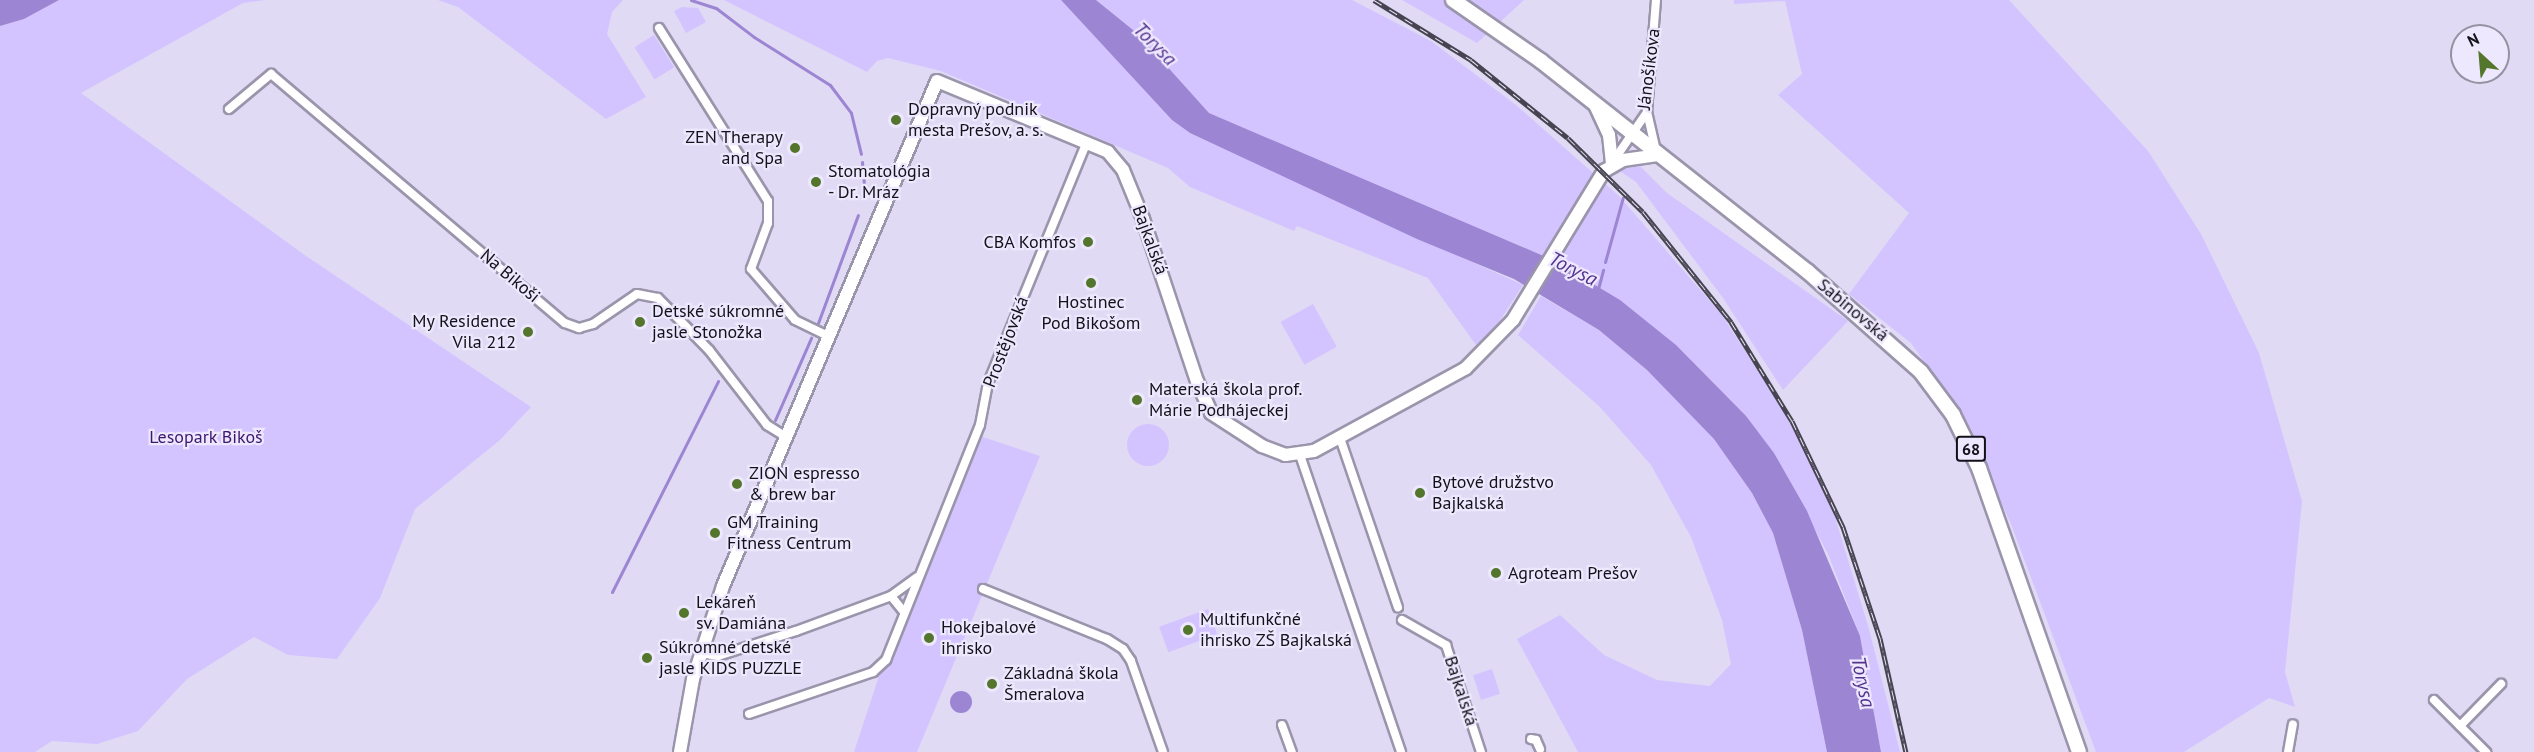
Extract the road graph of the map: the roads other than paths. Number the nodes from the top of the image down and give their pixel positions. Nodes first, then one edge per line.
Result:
1 (1453, 0) edge
2 (1656, 0) edge
3 (659, 28) dead end
4 (1595, 104) junction
5 (229, 109) dead end
6 (1647, 112) junction
7 (1631, 134) junction
8 (1088, 142) junction
9 (1658, 154) junction
10 (1612, 164) junction
11 (828, 336) junction
12 (786, 437) junction
13 (1340, 438) junction
14 (1300, 455) junction
15 (918, 577) junction
16 (983, 589) dead end
17 (891, 596) junction
18 (1398, 607) dead end
19 (904, 612) junction
20 (1402, 620) dead end
21 (701, 653) junction
22 (2501, 684) dead end
23 (2434, 700) dead end
24 (749, 714) dead end
25 (2293, 724) dead end
26 (1282, 725) dead end
27 (2460, 726) junction
28 (1531, 739) dead end
29 (1540, 749) dead end
30 (680, 752) edge
31 (1163, 752) edge
32 (1292, 752) edge
33 (1401, 752) edge
34 (1481, 752) edge
35 (2079, 752) edge
36 (2288, 752) edge
37 (2486, 752) edge

1 - 4 main road, Sabinovská / 68
2 - 6 street, Jánošíkova
3 - 11 street
4 - 7 main road, Sabinovská / 68
4 - 10 street
5 - 12 street, Na Bikoši
6 - 7 street, Jánošíkova
6 - 9 street
7 - 9 main road, Sabinovská / 68
7 - 10 street
8 - 11 street, Bajkalská
8 - 14 street, Bajkalská
8 - 15 street, Prostějovská
9 - 10 street
9 - 35 main road, Sabinovská / 68
10 - 13 street
11 - 12 street
12 - 21 street
13 - 14 street
13 - 18 street
14 - 33 street
15 - 17 street
15 - 19 street, Prostějovská
16 - 31 street
17 - 19 street
17 - 21 street
19 - 24 street, Prostějovská
20 - 34 street, Bajkalská
21 - 30 street
22 - 27 street
23 - 27 street
25 - 36 street
26 - 32 street
27 - 37 street
28 - 29 street

